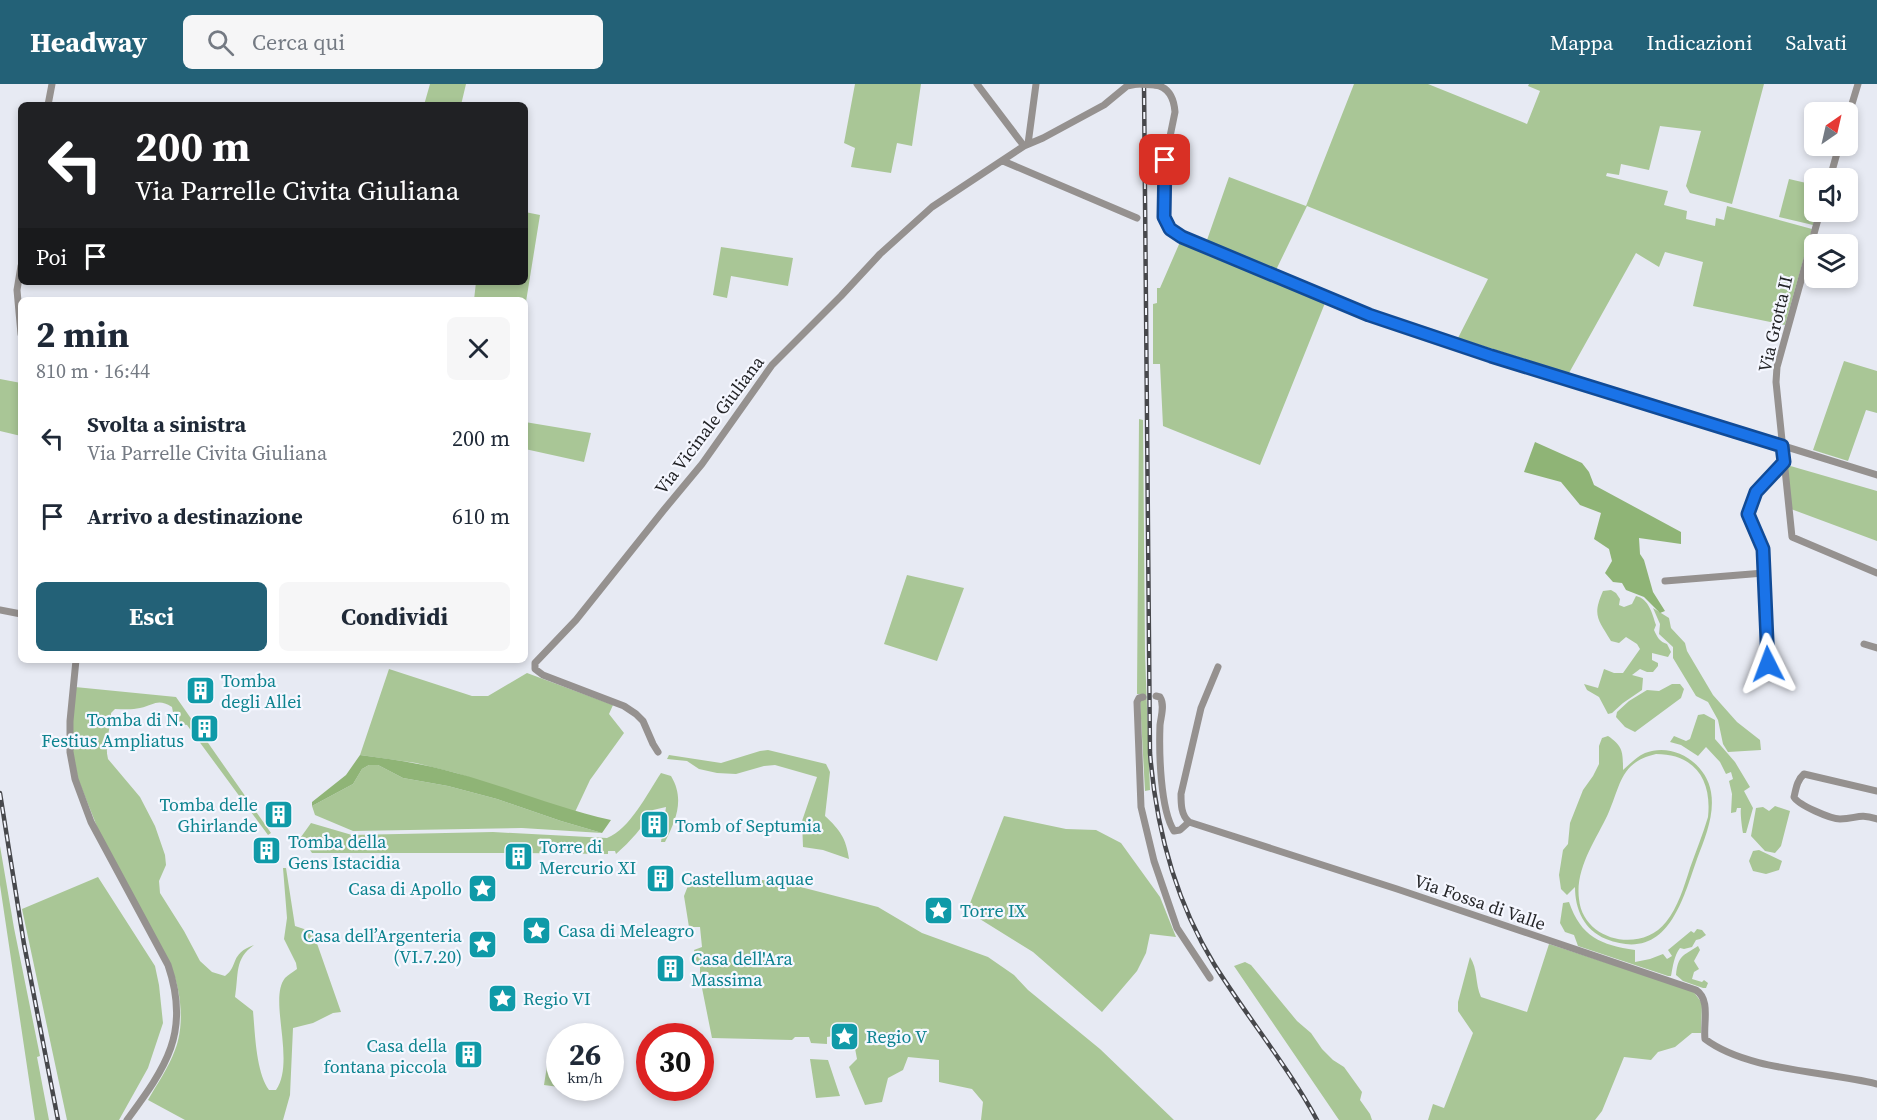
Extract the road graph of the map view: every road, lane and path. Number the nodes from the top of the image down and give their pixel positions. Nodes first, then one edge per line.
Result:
1 (52, 84) edge
2 (977, 84) edge
3 (1036, 84) edge
4 (1137, 84) edge
5 (1155, 84) edge
6 (1858, 84) edge
7 (1164, 86) edge
8 (49, 102) edge
9 (1853, 102) edge
10 (1026, 145) junction
11 (1004, 160) junction
12 (1137, 218) dead end
13 (1817, 222) edge
14 (18, 284) edge
15 (18, 301) edge
16 (1782, 446) junction
17 (1784, 462) junction
18 (1877, 475) edge
19 (1764, 573) junction
20 (1877, 573) edge
21 (1665, 581) dead end
22 (0, 610) edge
23 (18, 613) edge
24 (1864, 644) dead end
25 (1877, 648) edge
26 (76, 663) edge
27 (1768, 664) dead end
28 (1218, 667) dead end
29 (1156, 696) dead end
30 (1143, 697) dead end
31 (658, 752) dead end
32 (1877, 791) edge
33 (1877, 819) edge
34 (1189, 822) junction
35 (1210, 978) dead end
36 (1877, 1084) edge
37 (127, 1120) edge

1 - 8 street
2 - 10 street
3 - 10 street
4 - 5 street, bridge
4 - 10 street, Via Vicinale Giuliana
5 - 7 street
6 - 9 street
7 - 16 street
10 - 11 street, Via Vicinale Giuliana
11 - 12 street
11 - 31 street, Via Vicinale Giuliana
13 - 16 street, Via Grotta II
14 - 15 street
16 - 17 street, Via Grotta II
16 - 18 street
17 - 19 street
17 - 20 street, Via Grotta II
19 - 21 street
19 - 27 street
22 - 23 street
24 - 25 street
26 - 37 street
28 - 34 street
29 - 34 street, Via Fossa di Valle
30 - 35 street
32 - 33 street
34 - 36 street, Via Fossa di Valle

